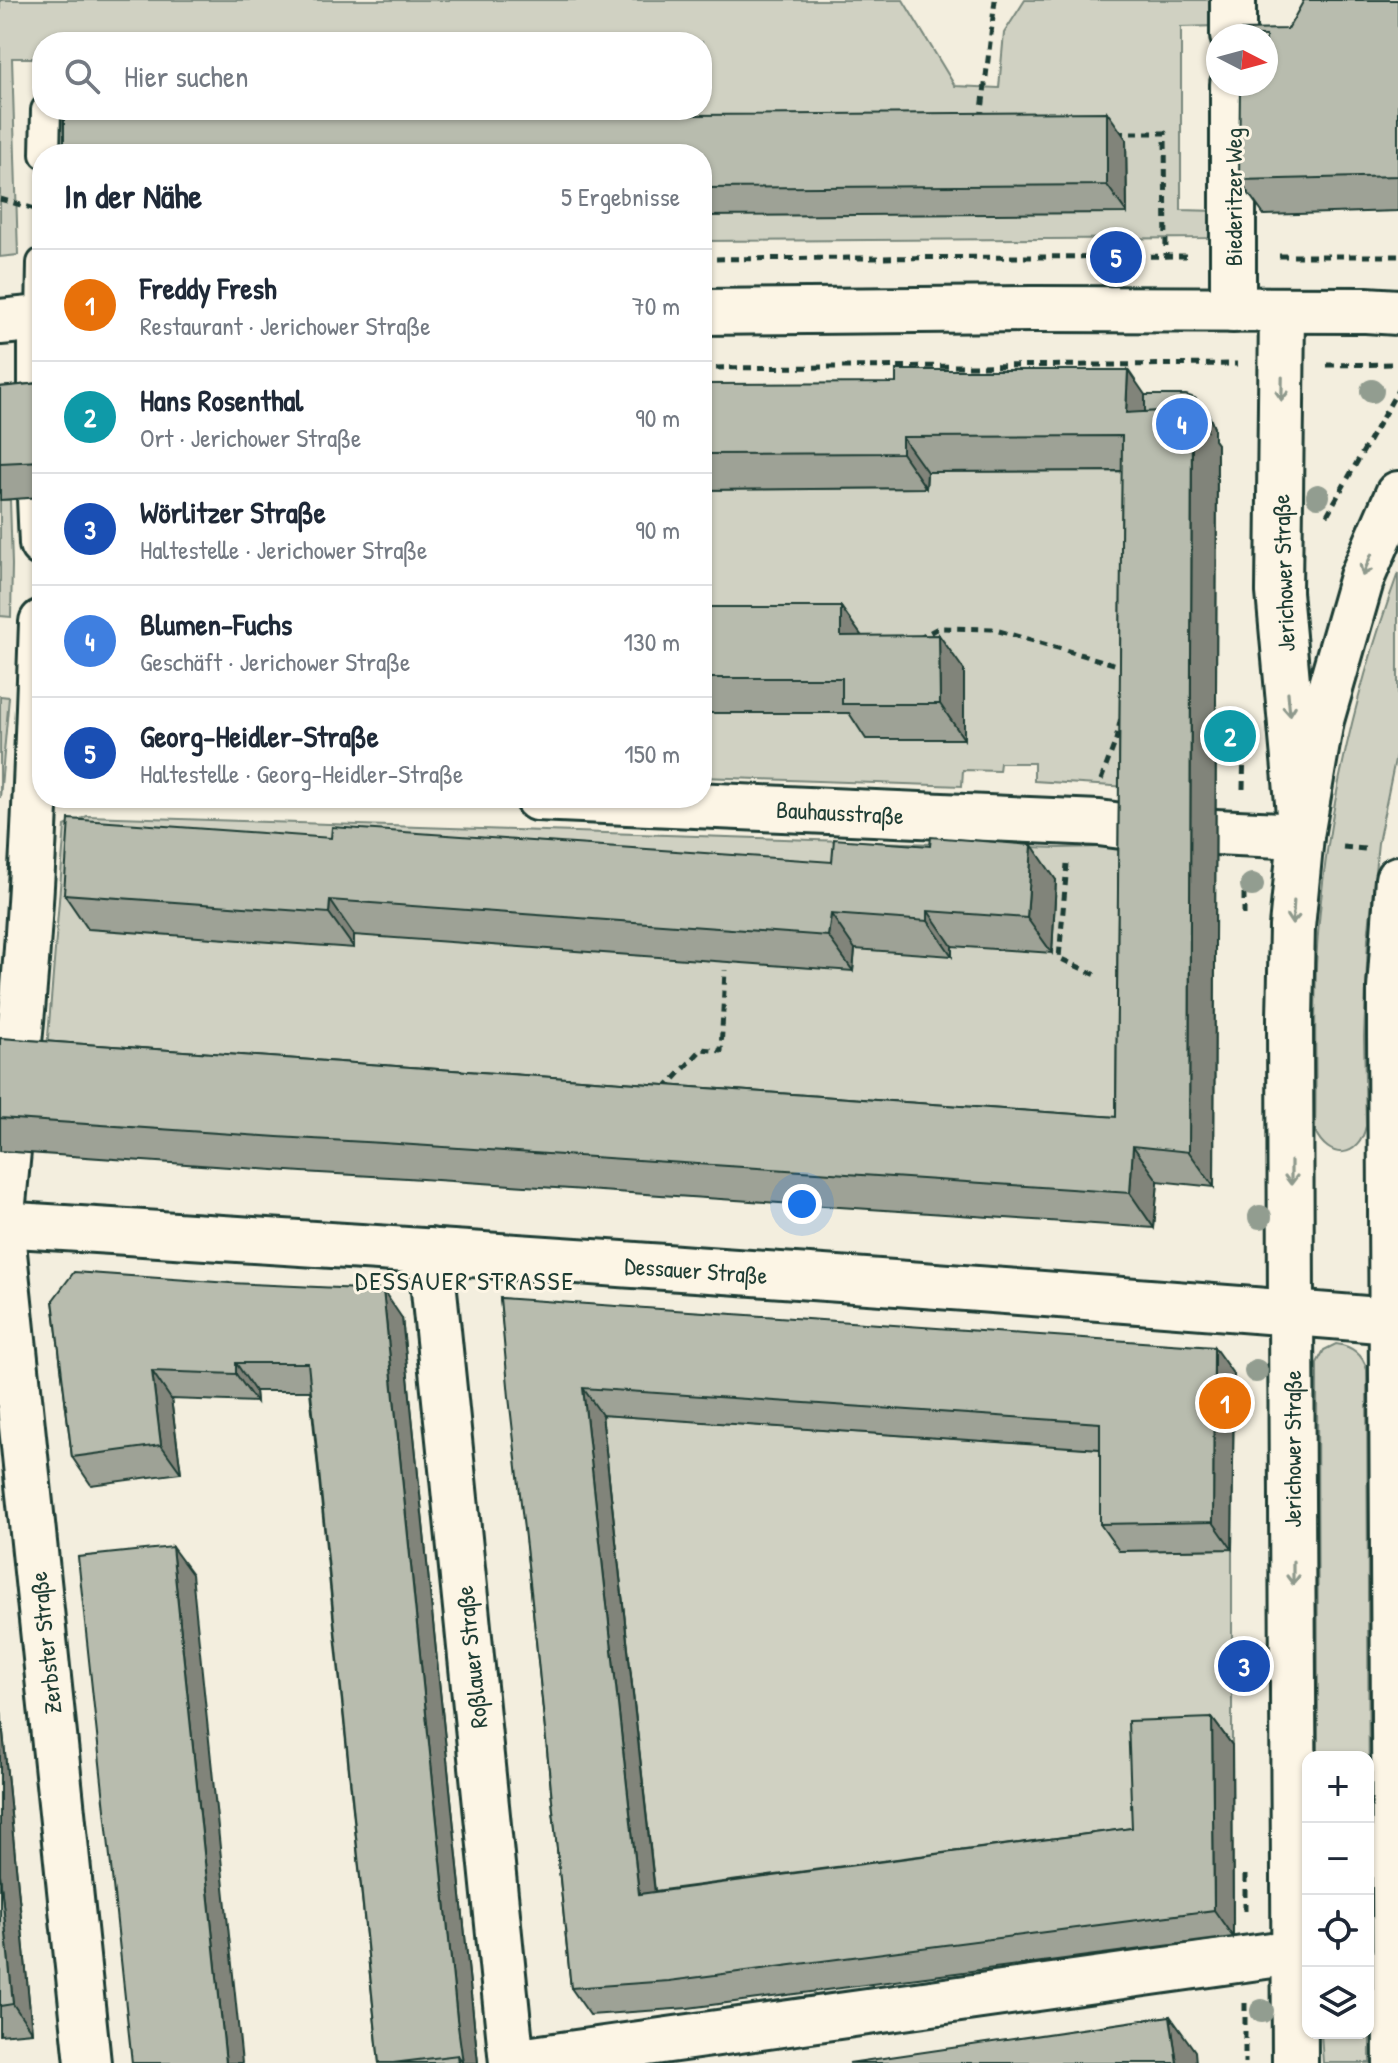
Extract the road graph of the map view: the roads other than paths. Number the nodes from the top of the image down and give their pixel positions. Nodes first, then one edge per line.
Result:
1 (1233, 0) edge
2 (1233, 24) edge
3 (1233, 96) edge
4 (46, 120) edge
5 (45, 144) edge
6 (1233, 310) junction
7 (1282, 311) junction
8 (712, 312) edge
9 (1398, 312) edge
10 (28, 320) edge
11 (32, 351) edge
12 (1398, 494) edge
13 (712, 806) edge
14 (38, 808) edge
15 (1144, 829) edge
16 (1215, 832) dead end
17 (1321, 841) junction
18 (1388, 864) edge
19 (16, 1072) edge
20 (8, 1151) edge
21 (0, 1224) edge
22 (430, 1251) junction
23 (1291, 1313) junction
24 (1391, 1321) junction
25 (1294, 1952) junction
26 (642, 2054) edge
27 (88, 2063) edge
28 (512, 2063) edge
29 (1295, 2063) edge
30 (1396, 2063) edge

1 - 2 street
3 - 6 street, Biederitzer Weg
4 - 5 lane
6 - 7 street
6 - 8 street
7 - 9 street
7 -> 17 street, Jerichower Straße
10 - 11 street
12 -> 17 street, Jerichower Straße
13 - 15 street, Bauhausstraße
14 - 19 street
16 - 17 street
17 -> 23 street, Jerichower Straße
18 - 24 street
20 - 21 street, Zerbster Straße
21 - 22 street, Dessauer Straße
21 - 27 street, Zerbster Straße
22 - 23 street, Dessauer Straße
22 - 28 street, Roßlauer Straße
23 - 24 street, Dessauer Straße
23 -> 25 street, Jerichower Straße
24 - 30 street
25 - 26 street
25 - 29 street, Jerichower Straße
26 - 28 street

